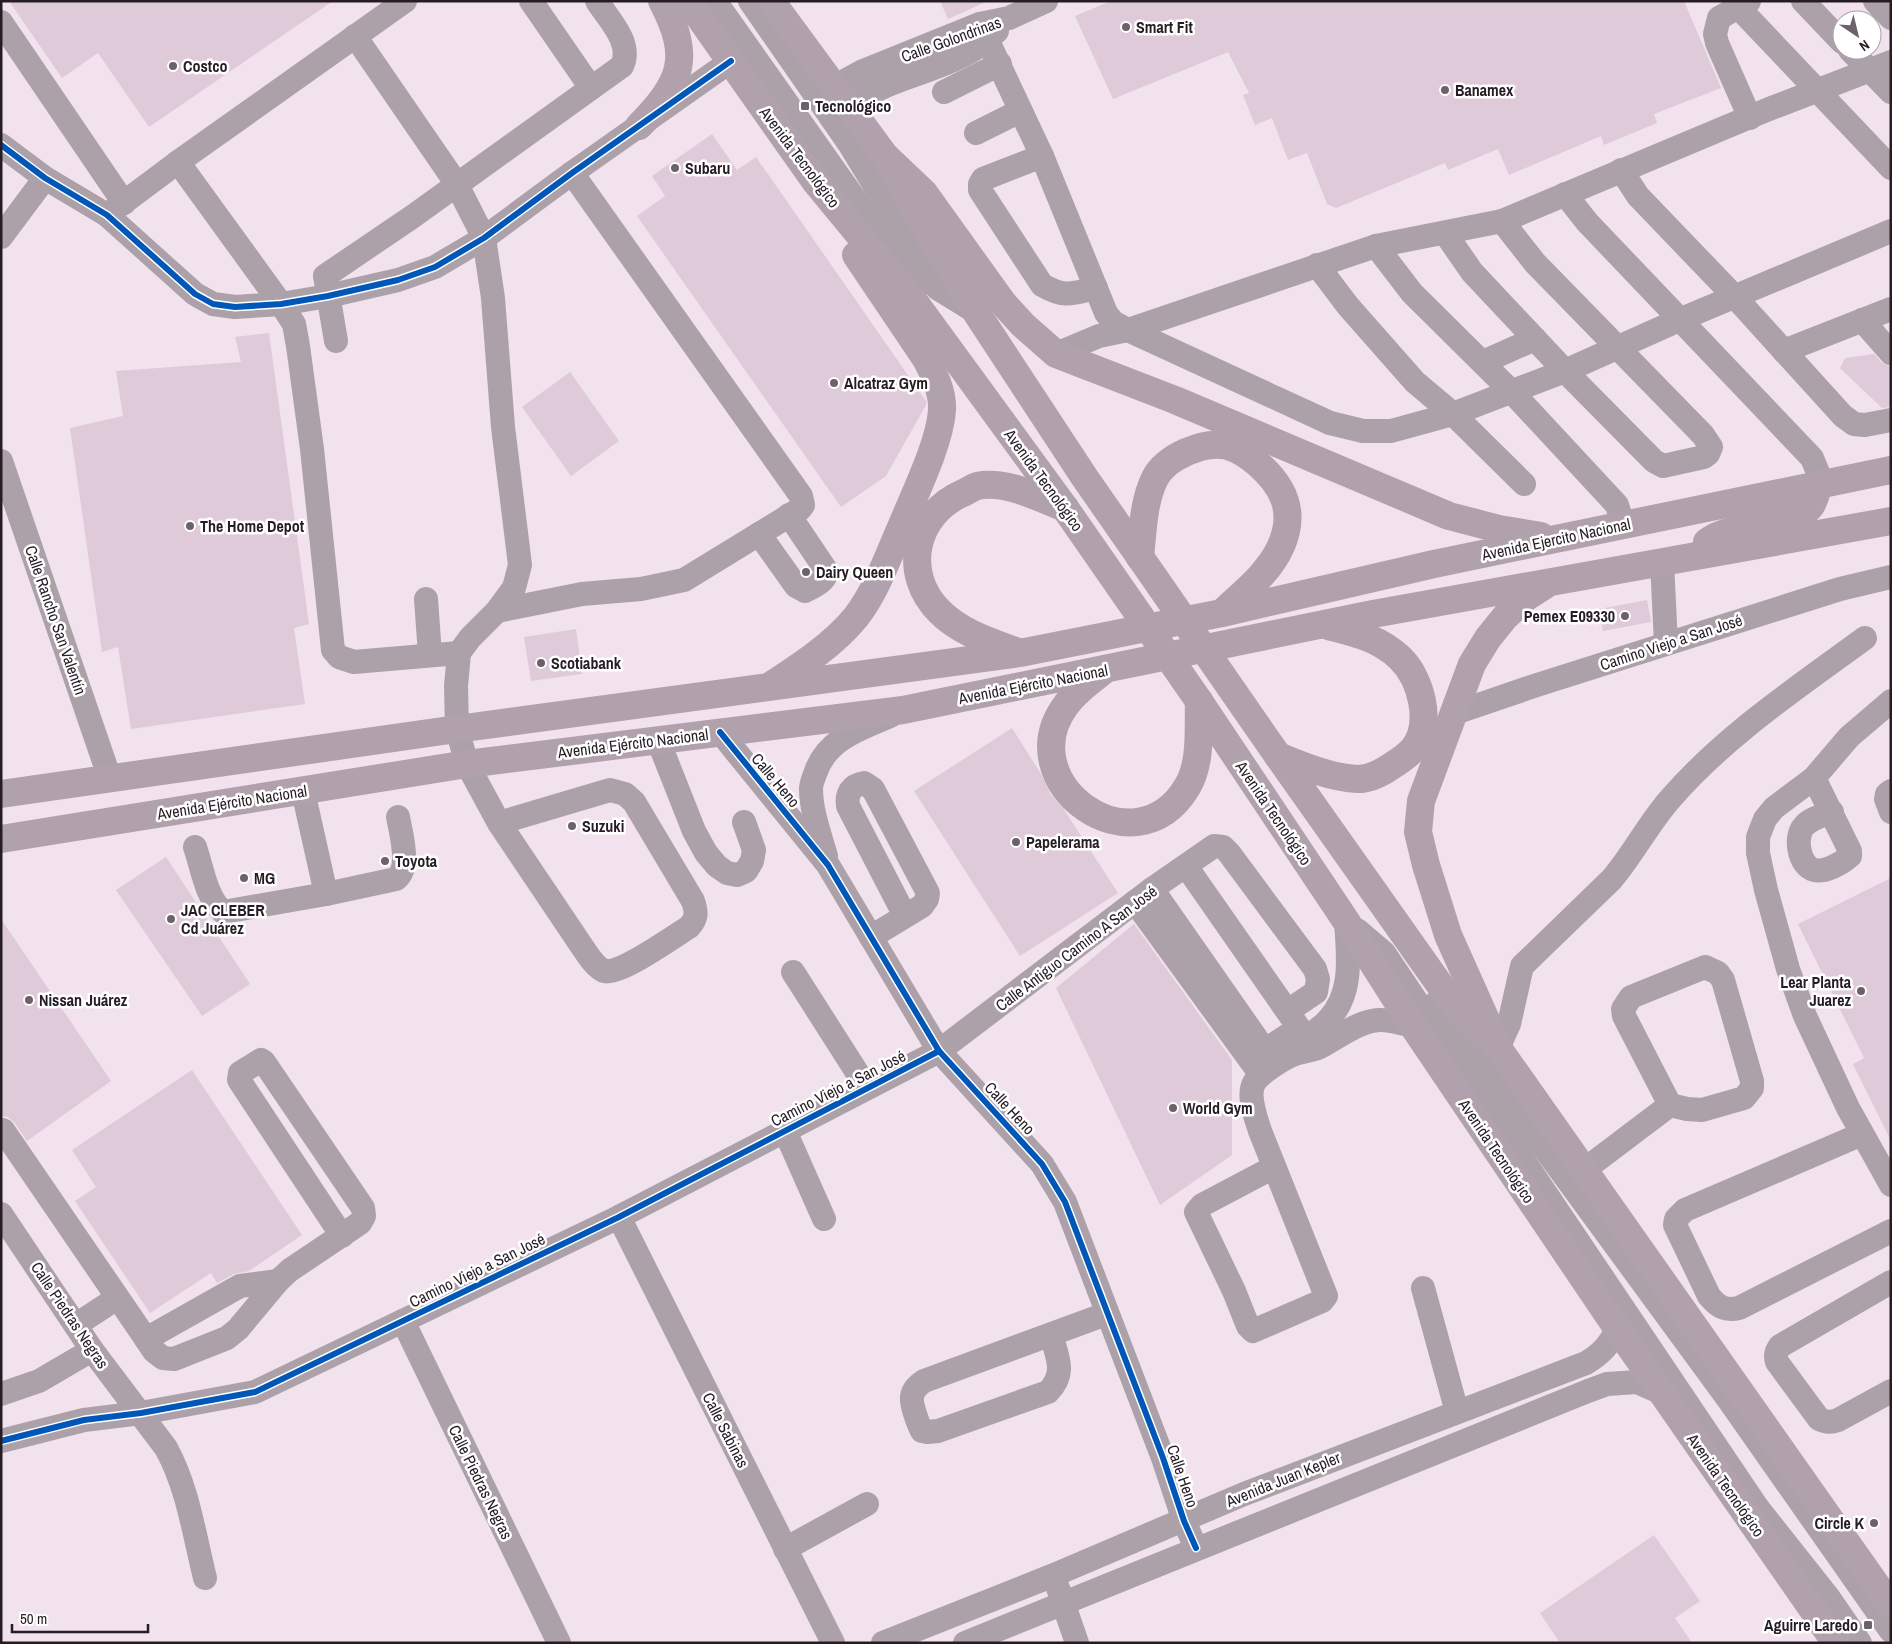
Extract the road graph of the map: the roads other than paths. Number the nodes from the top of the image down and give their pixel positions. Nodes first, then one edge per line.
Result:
1 (404, 1) edge
2 (531, 1) edge
3 (597, 1) edge
4 (662, 1) edge
5 (688, 1) edge
6 (715, 1) edge
7 (750, 1) edge
8 (771, 1) edge
9 (1046, 1) edge
10 (1803, 1) edge
11 (1875, 1) edge
12 (1744, 4) edge
13 (1891, 18) edge
14 (1, 22) edge
15 (1832, 31) edge
16 (984, 33) junction
17 (355, 36) junction
18 (1868, 60) edge
19 (731, 61) junction
20 (1000, 64) junction
21 (1880, 67) edge
22 (590, 88) junction
23 (1816, 91) junction
24 (944, 92) dead end
25 (1891, 92) edge
26 (841, 97) junction
27 (1020, 111) junction
28 (1750, 118) junction
29 (639, 126) junction
30 (976, 133) dead end
31 (1, 145) edge
32 (885, 156) junction
33 (1042, 156) junction
34 (178, 162) junction
35 (1891, 168) edge
36 (1620, 170) junction
37 (572, 173) junction
38 (46, 178) junction
39 (815, 181) junction
40 (456, 184) junction
41 (1565, 194) junction
42 (116, 209) junction
43 (1502, 221) junction
44 (1891, 231) edge
45 (1445, 233) junction
46 (1, 237) edge
47 (484, 238) junction
48 (1376, 246) junction
49 (1318, 265) junction
50 (1096, 288) junction
51 (328, 296) junction
52 (1735, 297) junction
53 (281, 304) junction
54 (1891, 309) edge
55 (976, 312) junction
56 (1679, 320) junction
57 (1862, 320) junction
58 (933, 327) junction
59 (1128, 330) junction
60 (1535, 339) junction
61 (336, 342) dead end
62 (1618, 348) junction
63 (1784, 351) junction
64 (1891, 353) edge
65 (1056, 354) junction
66 (1483, 362) junction
67 (1565, 372) junction
68 (1512, 392) junction
69 (1453, 414) junction
70 (1891, 420) edge
71 (1, 461) edge
72 (1891, 470) edge
73 (1524, 484) dead end
74 (1819, 485) junction
75 (1065, 508) junction
76 (789, 515) junction
77 (1891, 521) edge
78 (1623, 525) junction
79 (760, 534) junction
80 (1557, 539) junction
81 (1140, 557) junction
82 (1675, 560) junction
83 (1891, 577) edge
84 (1550, 582) junction
85 (426, 599) dead end
86 (496, 611) junction
87 (1222, 613) junction
88 (1322, 624) junction
89 (1865, 638) dead end
90 (1666, 644) junction
91 (459, 653) junction
92 (1020, 653) junction
93 (430, 655) junction
94 (1104, 670) junction
95 (766, 688) junction
96 (1199, 701) junction
97 (1891, 702) edge
98 (903, 710) junction
99 (1452, 714) junction
100 (457, 729) junction
101 (720, 732) junction
102 (658, 740) junction
103 (1278, 756) junction
104 (467, 764) junction
105 (1814, 778) junction
106 (110, 779) junction
107 (303, 790) junction
108 (1891, 791) edge
109 (1, 794) edge
110 (1832, 812) dead end
111 (1891, 812) edge
112 (398, 817) dead end
113 (744, 822) dead end
114 (499, 823) junction
115 (1, 839) edge
116 (195, 847) dead end
117 (828, 865) junction
118 (1186, 866) junction
119 (326, 894) junction
120 (1143, 896) junction
121 (905, 916) junction
122 (1346, 921) junction
123 (871, 938) junction
124 (1425, 963) junction
125 (793, 972) dead end
126 (1413, 1026) junction
127 (1288, 1047) junction
128 (1498, 1048) junction
129 (939, 1051) junction
130 (867, 1088) junction
131 (1670, 1104) junction
132 (3, 1130) dead end
133 (785, 1131) junction
134 (1862, 1134) junction
135 (1274, 1167) junction
136 (1584, 1170) junction
137 (1891, 1185) edge
138 (1, 1214) edge
139 (619, 1217) junction
140 (824, 1219) dead end
141 (1891, 1231) edge
142 (342, 1236) junction
143 (278, 1281) junction
144 (1891, 1282) edge
145 (1422, 1288) dead end
146 (117, 1298) junction
147 (1106, 1314) junction
148 (403, 1321) junction
149 (76, 1325) junction
150 (1617, 1328) junction
151 (1051, 1334) junction
152 (146, 1339) junction
153 (92, 1350) junction
154 (2, 1391) edge
155 (1891, 1391) edge
156 (1662, 1393) junction
157 (1457, 1412) junction
158 (141, 1413) junction
159 (1, 1441) edge
160 (867, 1504) dead end
161 (1184, 1521) junction
162 (1196, 1548) junction
163 (785, 1549) junction
164 (1054, 1575) junction
165 (205, 1578) dead end
166 (1063, 1603) junction
167 (1891, 1606) edge
168 (1891, 1631) edge
169 (1075, 1642) edge
170 (559, 1643) edge
171 (833, 1643) edge
172 (883, 1643) edge
173 (965, 1643) edge
174 (1836, 1643) edge
175 (1860, 1643) edge

1 - 17 street
2 - 22 street
3 - 22 street
4 - 29 main road
5 - 19 main road, Avenida Tecnológico
6 - 58 street
7 - 55 street
8 - 26 main road, Avenida Tecnológico
9 - 16 street, Calle Golondrinas
10 - 15 street
11 - 13 street
12 - 23 street
12 - 28 street
14 - 42 street
16 - 20 street
16 - 26 street, Calle Golondrinas
17 - 34 street
17 - 40 street
18 - 21 street
19 - 29 street
19 - 39 main road, Avenida Tecnológico
20 - 24 street
20 - 27 street
21 - 23 street
21 - 25 street
22 - 40 street
23 - 28 street
23 - 35 street
26 - 32 main road, Avenida Tecnológico
27 - 30 street
27 - 33 street
28 - 36 street
29 - 37 street
31 - 38 street
32 - 55 main road, Avenida Tecnológico
32 - 65 main road
33 - 50 street
33 - 50 street
34 - 42 street
34 - 53 street
36 - 41 street
36 - 52 street
37 - 47 street
37 - 76 street
38 - 42 street
38 - 46 street
39 - 58 main road, Avenida Tecnológico
39 - 95 main road
40 - 47 street
40 - 51 street
41 - 43 street
41 - 56 street
42 - 53 street
43 - 45 street
43 - 62 street
44 - 52 street
45 - 48 street
45 - 60 street
47 - 51 street
47 - 86 street
48 - 49 street
48 - 66 street
49 - 59 street
49 - 69 street
50 - 59 street
51 - 53 street
51 - 61 street
52 - 56 street
52 - 63 street
53 - 93 street
54 - 57 street
55 - 81 main road, Avenida Tecnológico
56 - 62 street
56 - 74 street
57 - 63 street
57 - 64 street
58 - 75 main road, Avenida Tecnológico
59 - 65 street
59 - 69 street
60 - 66 street
60 - 67 street
62 - 67 street
62 - 67 street
63 - 70 street
65 - 80 main road
66 - 68 street
67 - 68 street
68 - 69 street
68 - 78 street
69 - 73 street
71 - 106 street, Calle Rancho San Valentín
72 - 74 main road, Avenida Ejercito Nacional
74 - 78 main road, Avenida Ejercito Nacional
74 - 82 main road
75 - 92 main road
75 - 96 main road, Avenida Tecnológico, bridge
76 - 79 street
76 - 79 street
77 - 82 main road
78 - 80 main road, Avenida Ejercito Nacional
79 - 86 street
80 - 87 main road, Avenida Ejercito Nacional
81 - 87 main road
81 - 103 main road, Avenida Tecnológico, bridge
82 - 84 main road
82 - 90 street
83 - 90 street, Camino Viejo a San José
84 - 88 main road
84 - 99 main road
85 - 93 street
86 - 91 street
87 - 92 main road, Avenida Ejército Nacional
88 - 94 main road, Avenida Ejército Nacional
88 - 103 main road
89 - 128 street
90 - 99 street, Camino Viejo a San José
91 - 93 street
91 - 100 street
92 - 95 main road, Avenida Ejército Nacional
94 - 96 main road
94 - 98 main road, Avenida Ejército Nacional
95 - 100 main road, Avenida Ejército Nacional
96 - 122 main road, Avenida Tecnológico
97 - 105 street
98 - 101 main road, Avenida Ejército Nacional
98 - 117 street, Calle Heno
99 - 128 main road
100 - 104 street
100 - 106 main road, Avenida Ejército Nacional
101 - 102 main road, Avenida Ejército Nacional
101 - 117 street, Calle Heno
102 - 104 main road, Avenida Ejército Nacional
102 - 113 street
103 - 124 main road, Avenida Tecnológico
104 - 107 main road, Avenida Ejército Nacional
104 - 114 street
105 - 110 street
105 - 134 street
106 - 109 main road, Avenida Ejército Nacional
107 - 115 main road, Avenida Ejército Nacional
107 - 119 street
108 - 111 street
112 - 119 street
114 - 114 street
116 - 119 street
117 - 123 street, Calle Heno
118 - 120 street, Calle Antiguo Camino A San José
118 - 127 street
118 - 127 street, Calle Antiguo Camino A San José
120 - 127 street
120 - 129 street, Calle Antiguo Camino A San José
121 - 121 street
121 - 123 street
122 - 126 main road, Avenida Tecnológico
122 - 127 street
122 - 175 street
123 - 129 street, Calle Heno
124 - 128 main road, Avenida Tecnológico
124 - 168 street
125 - 130 street
126 - 127 street
126 - 150 main road, Avenida Tecnológico
127 - 135 street
128 - 136 main road, Avenida Tecnológico
129 - 130 street, Camino Viejo a San José
129 - 147 street, Calle Heno
130 - 133 street, Camino Viejo a San José
131 - 131 street
131 - 136 street
132 - 146 street
133 - 139 street, Camino Viejo a San José
133 - 140 street
134 - 137 street
134 - 141 street
135 - 135 street
136 - 167 main road, Avenida Tecnológico
138 - 149 street, Calle Piedras Negras
139 - 148 street, Camino Viejo a San José
139 - 163 street, Calle Sabinas
142 - 142 street
142 - 143 street
143 - 152 street
143 - 152 street
144 - 155 street
145 - 157 street
146 - 149 street
146 - 152 street
147 - 151 street
147 - 161 street, Calle Heno
148 - 158 street, Camino Viejo a San José
148 - 170 street, Calle Piedras Negras
149 - 153 street, Calle Piedras Negras
150 - 156 main road, Avenida Tecnológico
150 - 157 street, Avenida Juan Kepler
151 - 151 street
153 - 154 street
153 - 158 street, Calle Piedras Negras
156 - 162 street, Avenida Juan Kepler
156 - 174 main road, Avenida Tecnológico
157 - 161 street, Avenida Juan Kepler
158 - 159 street, Camino Viejo a San José
158 - 165 street, Calle Piedras Negras
160 - 163 street
161 - 162 street, Calle Heno
161 - 164 street, Avenida Juan Kepler
162 - 166 street, Avenida Juan Kepler
163 - 171 street, Calle Sabinas
164 - 166 street
164 - 172 street, Avenida Juan Kepler
166 - 169 street
166 - 173 street, Avenida Juan Kepler

